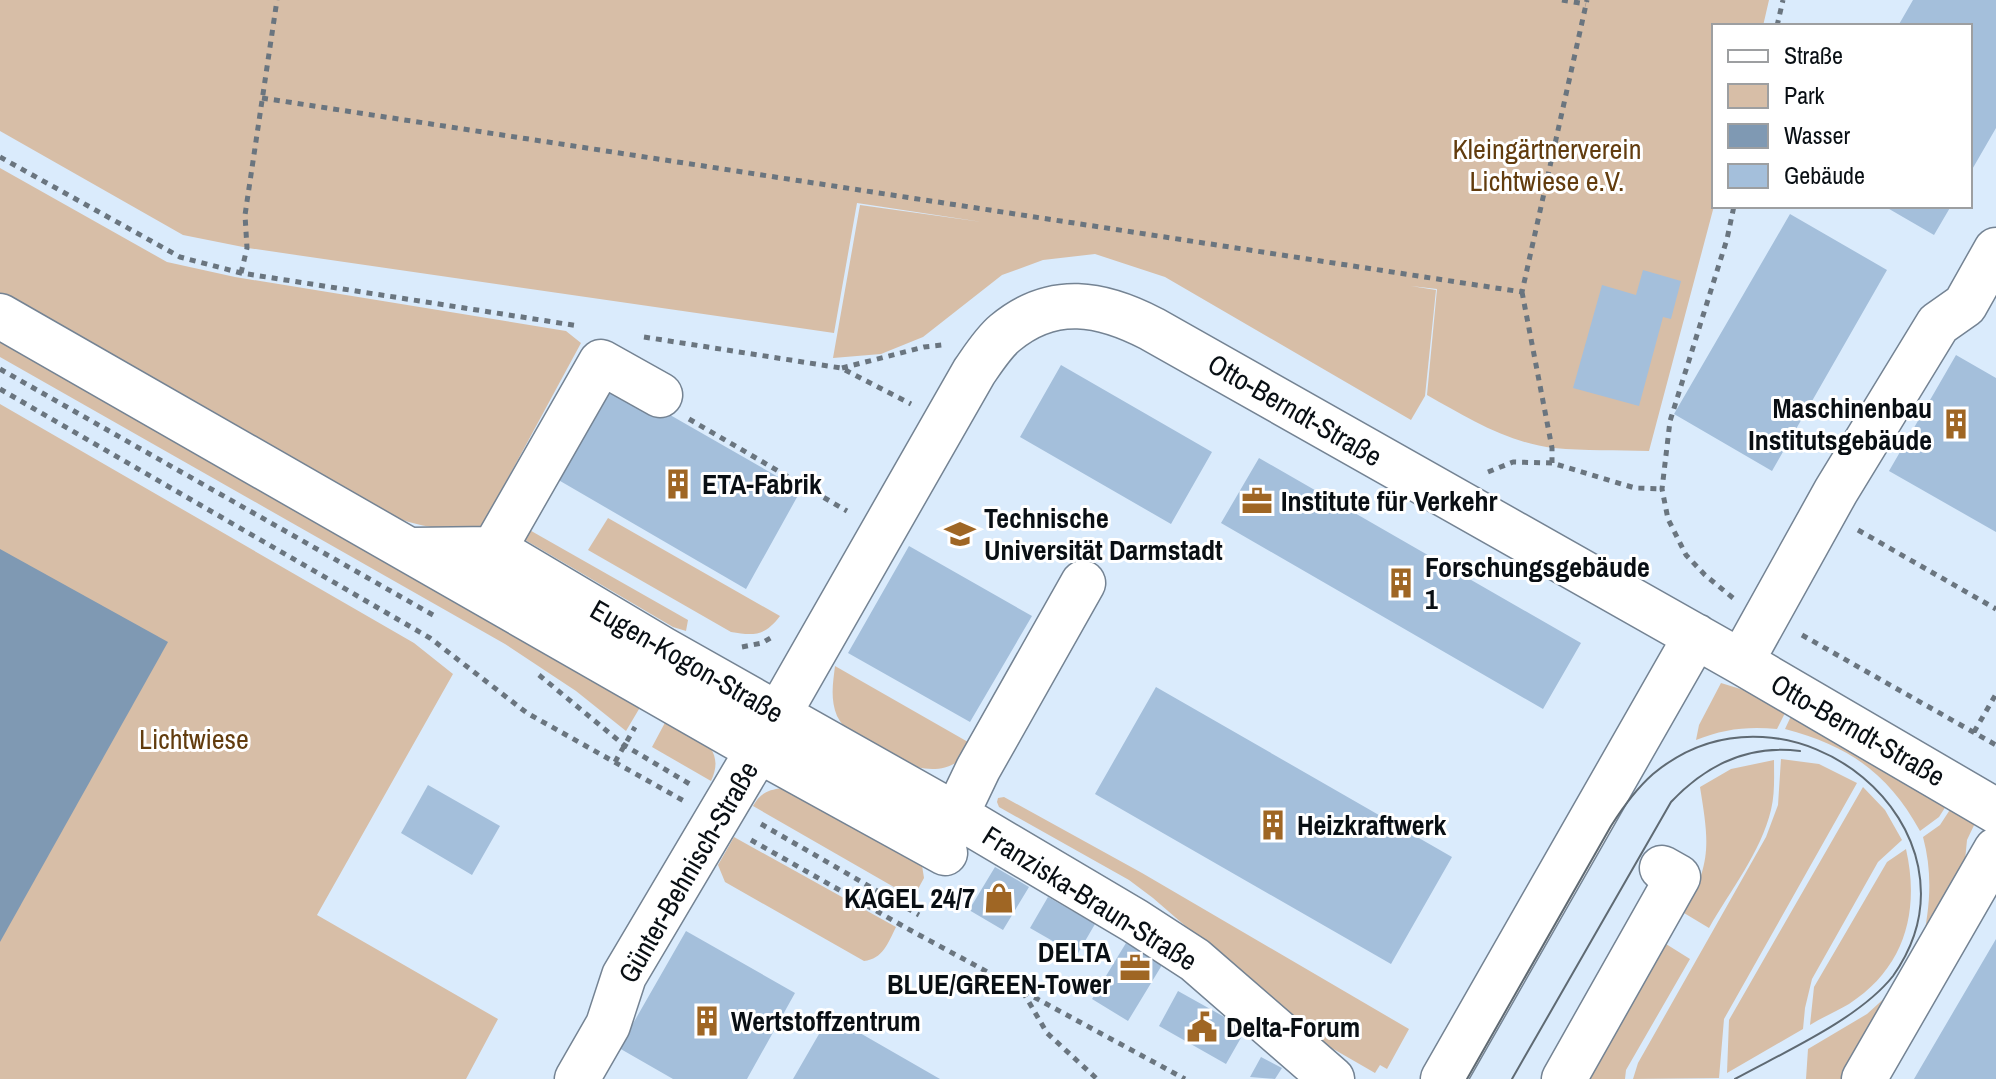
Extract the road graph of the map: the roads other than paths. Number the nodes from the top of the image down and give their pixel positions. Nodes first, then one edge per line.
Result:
1 (1996, 250) edge
2 (1980, 314) edge
3 (0, 316) edge
4 (660, 395) road end
5 (494, 549) junction
6 (409, 550) junction
7 (1083, 583) dead end
8 (1696, 636) junction
9 (1741, 662) junction
10 (779, 713) junction
11 (758, 750) junction
12 (1996, 811) edge
13 (950, 834) junction
14 (1996, 850) edge
15 (1662, 868) dead end
16 (577, 1079) edge
17 (1332, 1079) edge
18 (1443, 1079) edge
19 (1564, 1079) edge
20 (1864, 1079) edge

1 - 2 street
2 - 9 street
3 - 6 street, Eugen-Kogon-Straße
4 - 5 street
5 - 6 street
5 - 10 street, Eugen-Kogon-Straße
6 - 11 street, Eugen-Kogon-Straße
7 - 13 street
8 - 9 street, Otto-Berndt-Straße
8 - 10 street, Otto-Berndt-Straße
8 - 18 street
9 - 12 street, Otto-Berndt-Straße
10 - 11 street, Otto-Berndt-Straße
10 - 13 street, Eugen-Kogon-Straße
11 - 13 street, Eugen-Kogon-Straße
11 - 16 street, Günter-Behnisch-Straße
13 - 17 street, Franziska-Braun-Straße
14 - 20 street
15 - 19 street

